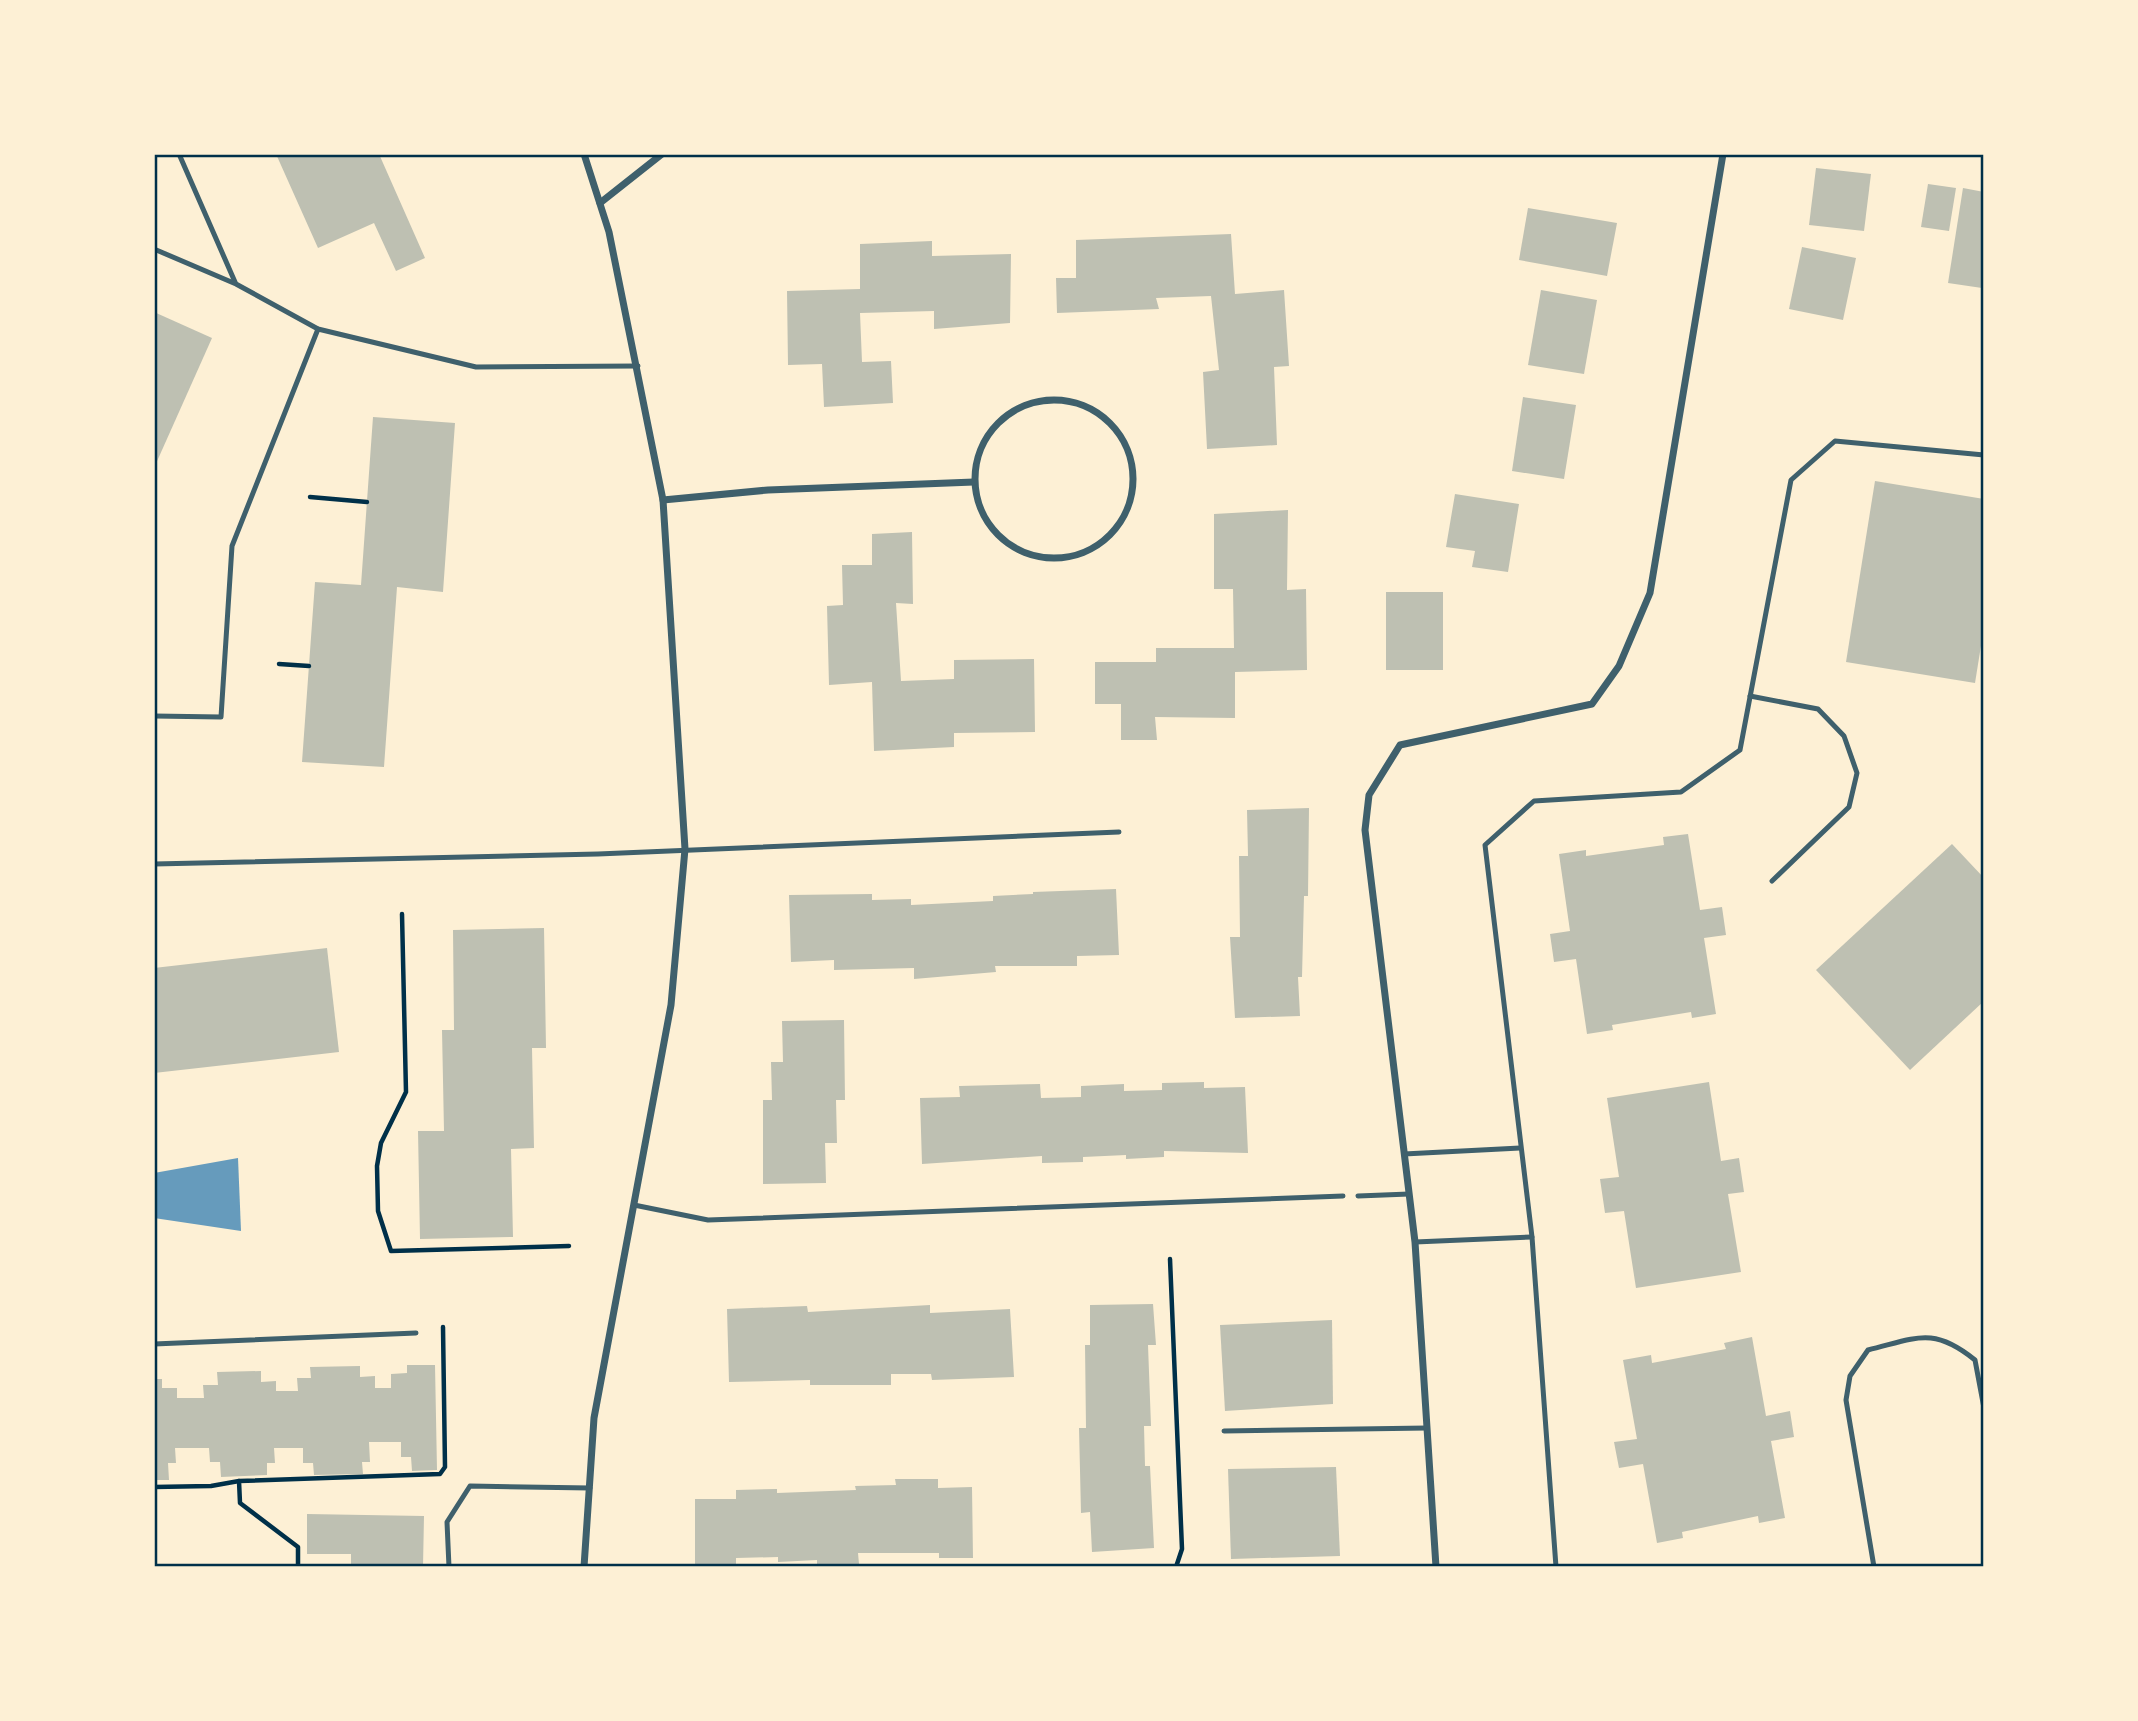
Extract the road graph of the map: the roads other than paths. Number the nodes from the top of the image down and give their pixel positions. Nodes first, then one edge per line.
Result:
1 (179, 154) edge
2 (584, 154) edge
3 (662, 154) edge
4 (1723, 154) edge
5 (600, 203) junction
6 (154, 249) edge
7 (236, 284) junction
8 (318, 329) junction
9 (638, 366) junction
10 (1984, 455) edge
11 (974, 482) junction
12 (663, 500) junction
13 (1750, 696) junction
14 (154, 716) edge
15 (1119, 832) dead end
16 (685, 849) junction
17 (154, 864) edge
18 (1772, 881) dead end
19 (1520, 1148) junction
20 (1404, 1154) junction
21 (1409, 1194) junction
22 (1343, 1196) dead end
23 (1358, 1196) dead end
24 (634, 1205) junction
25 (1532, 1237) junction
26 (1415, 1242) junction
27 (416, 1333) dead end
28 (154, 1344) edge
29 (1984, 1408) edge
30 (1427, 1427) junction
31 (1224, 1431) dead end
32 (590, 1488) junction
33 (449, 1567) edge
34 (584, 1567) edge
35 (1436, 1567) edge
36 (1556, 1567) edge
37 (1874, 1567) edge

1 - 7 lane
2 - 5 street
3 - 5 street
4 - 20 street
5 - 9 street
6 - 7 lane
7 - 8 lane
8 - 9 lane
8 - 14 lane
9 - 12 street
10 - 13 lane
11 - 11 street
11 - 12 street
12 - 16 street
13 - 18 lane
13 - 19 lane
15 - 16 lane
16 - 17 lane
16 - 24 street
19 - 20 lane
19 - 25 lane
20 - 21 street
21 - 23 lane
21 - 26 street
22 - 24 lane
24 - 32 street
25 - 26 lane
25 - 36 lane
26 - 30 street
27 - 28 lane
29 - 37 lane
30 - 31 lane
30 - 35 street
32 - 33 lane
32 - 34 street

